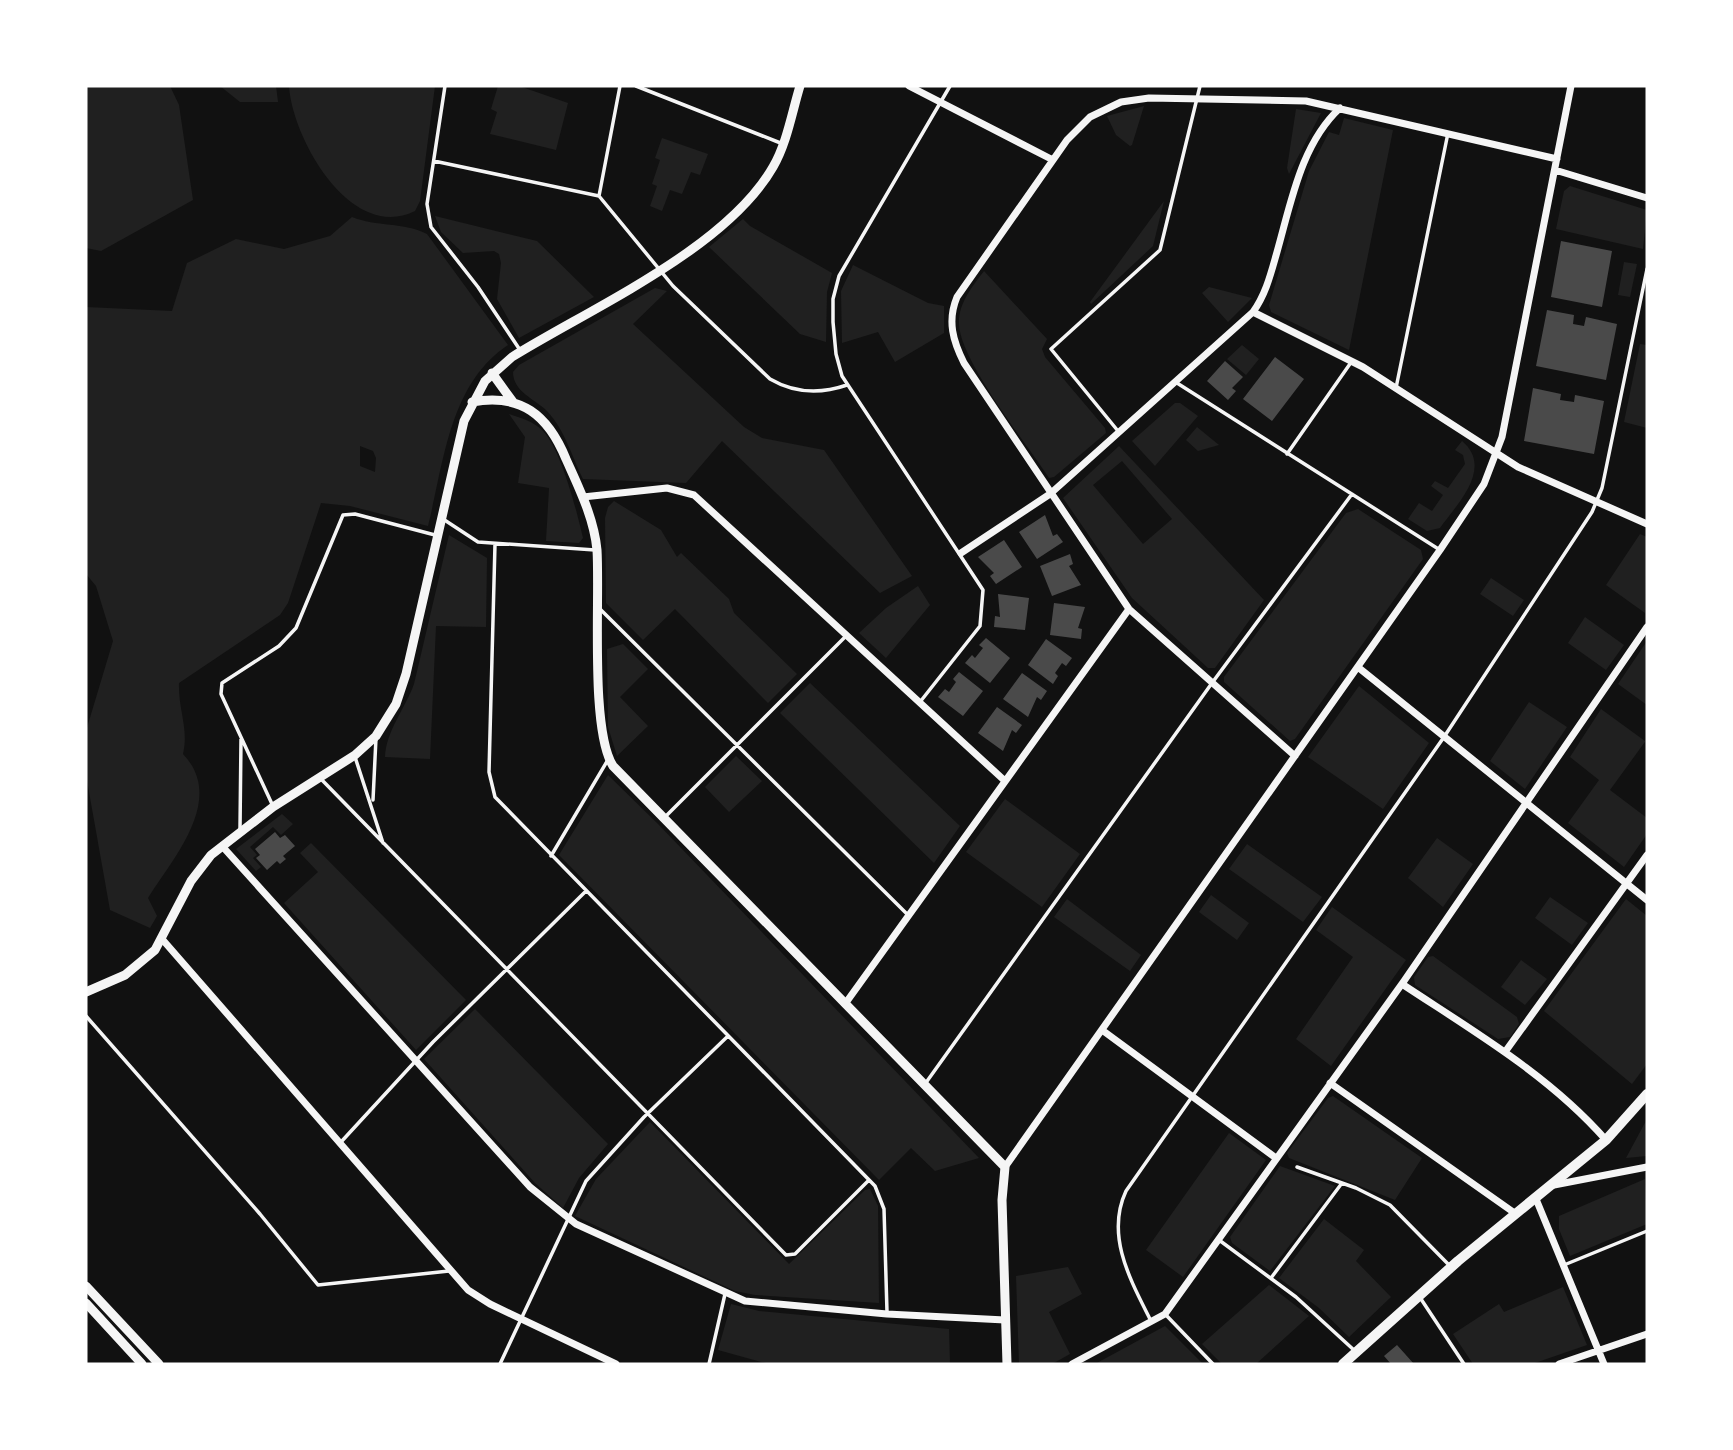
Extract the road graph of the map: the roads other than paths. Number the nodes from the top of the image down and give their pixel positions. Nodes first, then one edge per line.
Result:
1 (444, 86) edge
2 (620, 86) edge
3 (636, 86) edge
4 (800, 86) edge
5 (909, 86) edge
6 (950, 86) edge
7 (1200, 86) edge
8 (1571, 86) edge
9 (1197, 98) junction
10 (940, 102) junction
11 (1340, 108) junction
12 (1448, 133) junction
13 (783, 144) junction
14 (1557, 159) junction
15 (1052, 160) junction
16 (434, 161) junction
17 (1555, 170) junction
18 (599, 196) junction
19 (1647, 198) edge
20 (1647, 270) edge
21 (660, 271) junction
22 (1253, 312) junction
23 (520, 352) junction
24 (1352, 361) junction
25 (492, 373) junction
26 (1177, 383) junction
27 (846, 385) junction
28 (1396, 388) junction
29 (472, 402) junction
30 (513, 402) junction
31 (1120, 433) junction
32 (1287, 454) junction
33 (1497, 454) junction
34 (1050, 494) junction
35 (1352, 494) junction
36 (583, 497) junction
37 (1598, 502) junction
38 (441, 517) junction
39 (1647, 524) edge
40 (437, 535) junction
41 (495, 544) junction
42 (597, 550) junction
43 (1440, 550) junction
44 (961, 553) junction
45 (598, 607) junction
46 (1129, 609) junction
47 (1647, 627) edge
48 (847, 635) junction
49 (1359, 668) junction
50 (1212, 683) junction
51 (920, 702) junction
52 (376, 736) junction
53 (241, 737) junction
54 (1444, 737) junction
55 (736, 745) junction
56 (355, 755) junction
57 (1295, 756) junction
58 (609, 758) junction
59 (319, 777) junction
60 (1005, 781) junction
61 (373, 804) junction
62 (1525, 804) junction
63 (273, 807) junction
64 (664, 818) junction
65 (240, 832) junction
66 (383, 843) junction
67 (222, 846) junction
68 (1647, 855) edge
69 (551, 856) junction
70 (1626, 884) junction
71 (586, 891) junction
72 (1647, 900) edge
73 (908, 915) junction
74 (162, 939) junction
75 (506, 970) junction
76 (1402, 984) junction
77 (86, 992) edge
78 (845, 1004) junction
79 (86, 1016) edge
80 (1102, 1030) junction
81 (728, 1036) junction
82 (1505, 1052) junction
83 (416, 1060) junction
84 (1330, 1083) junction
85 (924, 1086) junction
86 (1647, 1094) edge
87 (1192, 1098) junction
88 (648, 1114) junction
89 (1606, 1140) junction
90 (340, 1143) junction
91 (1276, 1158) junction
92 (1005, 1167) junction
93 (1297, 1167) dead end
94 (1647, 1167) edge
95 (870, 1180) junction
96 (1342, 1183) junction
97 (1554, 1185) junction
98 (1536, 1199) junction
99 (1516, 1214) junction
100 (566, 1219) junction
101 (1647, 1231) edge
102 (1219, 1240) junction
103 (1564, 1265) junction
104 (1451, 1267) junction
105 (451, 1270) junction
106 (1271, 1278) junction
107 (86, 1286) edge
108 (725, 1294) junction
109 (1419, 1295) junction
110 (86, 1303) edge
111 (887, 1314) junction
112 (1165, 1314) junction
113 (521, 1319) junction
114 (1005, 1320) junction
115 (1152, 1321) junction
116 (1647, 1334) edge
117 (1599, 1350) junction
118 (1356, 1352) junction
119 (142, 1364) edge
120 (159, 1364) edge
121 (500, 1364) edge
122 (616, 1364) edge
123 (709, 1364) edge
124 (1007, 1364) edge
125 (1072, 1364) edge
126 (1213, 1364) edge
127 (1343, 1364) edge
128 (1464, 1364) edge
129 (1559, 1364) edge
130 (1604, 1364) edge

1 - 16 lane
2 - 18 lane
3 - 13 lane
4 - 13 street
5 - 10 street
6 - 10 lane
7 - 9 lane
8 - 14 street
9 - 11 street
9 - 15 street
9 - 31 lane
10 - 15 street
10 - 27 lane
11 - 12 street
11 - 22 street
12 - 14 street
12 - 28 lane
13 - 21 street
14 - 17 street
15 - 34 street
16 - 18 lane
16 - 23 lane
17 - 19 street
17 - 33 street
18 - 21 lane
20 - 37 lane
21 - 23 street
21 - 27 lane
22 - 24 street
22 - 26 street
23 - 25 street
24 - 28 street
24 - 32 lane
25 - 29 street
25 - 30 street
26 - 31 street
26 - 32 lane
27 - 44 lane
28 - 33 street
29 - 30 street
29 - 38 street
30 - 36 street
31 - 34 street
32 - 35 lane
33 - 37 street
33 - 43 street
34 - 44 street
34 - 46 street
35 - 43 lane
35 - 50 lane
36 - 42 street
36 - 48 street
37 - 39 street
37 - 54 lane
38 - 40 street
38 - 41 lane
40 - 52 street
40 - 53 lane
41 - 42 lane
41 - 69 lane
42 - 45 street
43 - 49 street
44 - 51 lane
45 - 55 lane
45 - 58 street
46 - 50 street
46 - 60 street
47 - 62 street
48 - 51 street
48 - 55 lane
49 - 54 street
49 - 57 street
50 - 57 street
50 - 85 lane
51 - 60 street
52 - 56 street
52 - 61 lane
53 - 63 lane
53 - 65 lane
54 - 62 street
54 - 87 lane
55 - 64 lane
55 - 73 lane
56 - 59 street
56 - 61 lane
57 - 80 street
58 - 64 street
58 - 69 lane
59 - 63 street
59 - 66 lane
60 - 73 street
61 - 66 lane
62 - 70 street
62 - 76 street
63 - 65 street
64 - 78 street
65 - 67 street
66 - 75 lane
67 - 74 street
67 - 83 street
68 - 70 street
69 - 71 lane
70 - 72 street
70 - 82 street
71 - 75 lane
71 - 81 lane
73 - 78 street
74 - 77 street
74 - 90 street
75 - 83 lane
75 - 88 lane
76 - 82 street
76 - 84 street
78 - 85 street
79 - 105 lane
80 - 87 street
80 - 92 street
81 - 88 lane
81 - 95 lane
82 - 89 street
83 - 90 lane
83 - 100 street
84 - 91 street
84 - 99 street
85 - 92 street
86 - 89 main road
87 - 91 street
87 - 115 lane
88 - 95 lane
88 - 100 lane
89 - 97 main road
90 - 105 street
91 - 102 street
92 - 114 street
93 - 96 lane
94 - 97 street
95 - 111 lane
96 - 104 lane
96 - 106 lane
97 - 98 main road
98 - 99 main road
98 - 103 street
99 - 104 main road
100 - 108 street
100 - 113 lane
101 - 103 lane
102 - 106 lane
102 - 112 street
103 - 117 street
104 - 109 main road
105 - 113 street
106 - 118 lane
107 - 120 street
108 - 111 street
108 - 123 lane
109 - 118 main road
109 - 128 lane
110 - 119 street
111 - 114 street
112 - 115 street
112 - 126 lane
113 - 121 lane
113 - 122 street
114 - 124 street
115 - 125 street
116 - 117 street
117 - 129 street
117 - 130 street
118 - 127 main road

